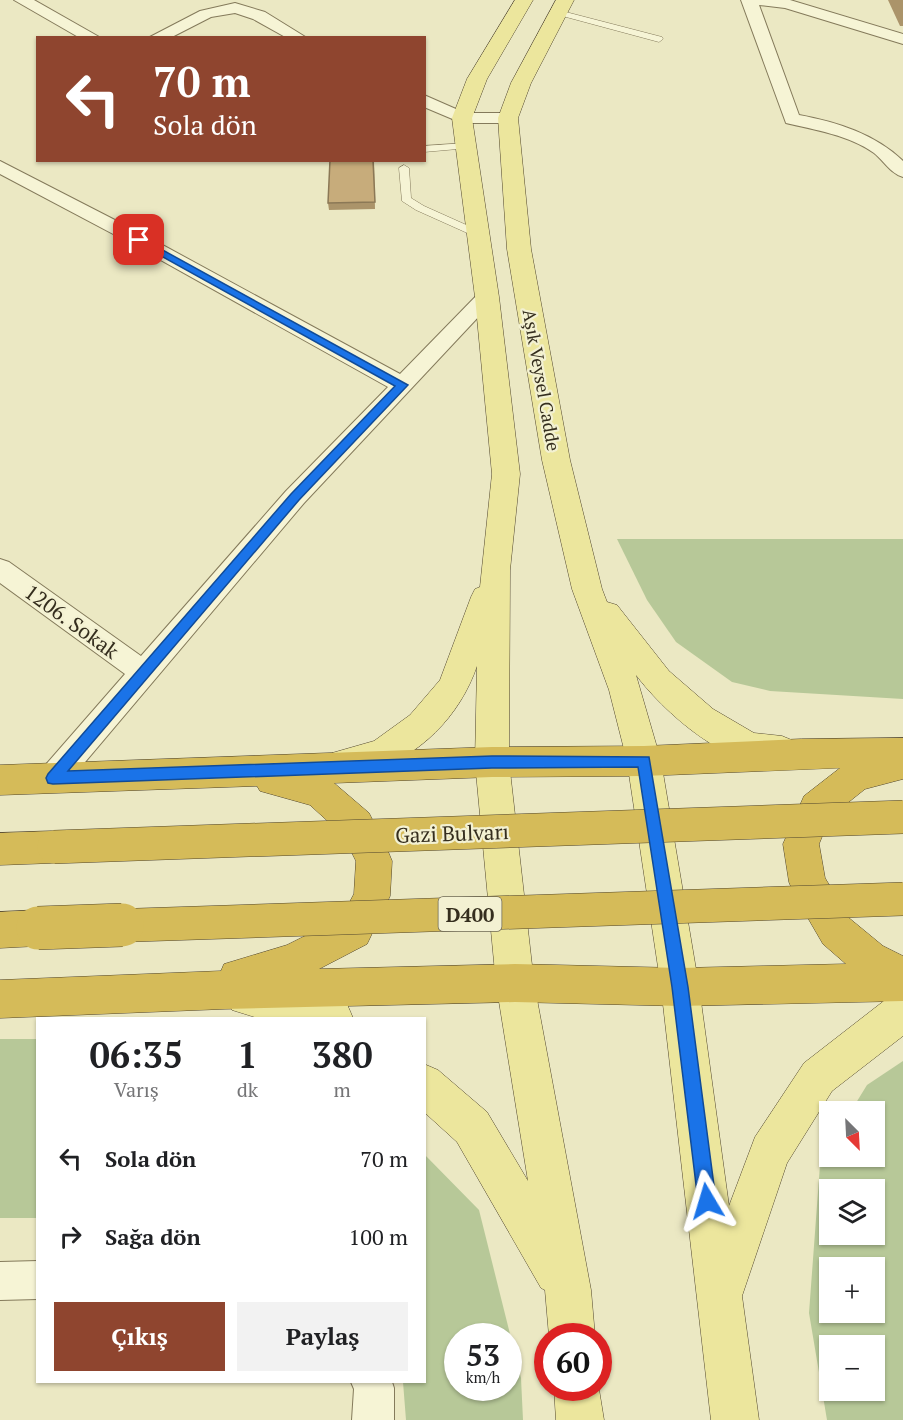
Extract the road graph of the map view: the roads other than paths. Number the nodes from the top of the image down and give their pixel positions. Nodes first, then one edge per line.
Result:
1 (22, 0) edge
2 (524, 0) edge
3 (749, 0) edge
4 (754, 0) edge
5 (790, 2) edge
6 (562, 6) edge
7 (89, 36) edge
8 (160, 36) edge
9 (295, 36) edge
10 (763, 36) junction
11 (659, 39) dead end
12 (903, 39) edge
13 (481, 72) junction
14 (525, 76) junction
15 (426, 101) edge
16 (462, 118) junction
17 (508, 118) junction
18 (466, 146) junction
19 (426, 149) edge
20 (0, 167) edge
21 (404, 168) dead end
22 (903, 171) edge
23 (478, 234) junction
24 (487, 297) junction
25 (402, 385) junction
26 (0, 569) edge
27 (495, 570) junction
28 (587, 589) junction
29 (144, 673) junction
30 (903, 753) edge
31 (801, 754) junction
32 (644, 761) junction
33 (492, 762) junction
34 (903, 764) edge
35 (327, 767) junction
36 (237, 771) junction
37 (53, 778) junction
38 (0, 780) edge
39 (903, 817) edge
40 (0, 849) edge
41 (903, 899) edge
42 (0, 930) edge
43 (903, 976) edge
44 (903, 982) edge
45 (515, 983) junction
46 (680, 987) junction
47 (206, 991) junction
48 (0, 999) edge
49 (903, 1011) edge
50 (328, 1017) edge
51 (426, 1086) edge
52 (36, 1280) edge
53 (0, 1281) edge
54 (568, 1290) junction
55 (719, 1296) junction
56 (571, 1323) edge
57 (372, 1383) edge
58 (578, 1401) edge
59 (373, 1420) edge
60 (580, 1420) edge
61 (735, 1420) edge

1 - 7 street
2 - 13 main road
3 - 10 street
4 - 5 street
5 - 10 street
5 - 12 street
6 - 11 lane
6 - 14 main road, Aşık Veysel Cadde
8 - 9 street
10 - 22 street
13 - 14 main road
13 - 16 main road
14 - 17 main road, Aşık Veysel Cadde
15 - 16 street
16 - 17 street
16 - 18 main road, Aşık Veysel Cadde
17 - 28 main road, Aşık Veysel Cadde
18 - 19 lane
18 - 23 main road, Aşık Veysel Cadde
20 - 25 street
21 - 23 lane
23 - 24 main road, Aşık Veysel Cadde
24 - 25 street
24 - 27 main road, Aşık Veysel Cadde
25 - 29 street
26 - 29 street, 1206. Sokak
27 - 33 main road, Aşık Veysel Cadde
27 - 35 main road
28 - 31 main road
28 - 32 main road, Aşık Veysel Cadde
29 - 37 street
30 - 31 highway
31 - 32 highway
32 - 33 highway
32 - 46 main road, Aşık Veysel Cadde
33 - 35 highway
33 - 45 main road, Aşık Veysel Cadde
34 - 43 highway
35 - 36 highway
36 - 37 highway
36 - 47 highway
37 - 38 highway
39 - 40 highway, Gazi Bulvarı, bridge
41 - 42 highway, D400, bridge
44 - 46 highway
45 - 46 highway
45 - 47 highway
45 - 54 main road, Aşık Veysel Cadde
46 - 55 main road, Aşık Veysel Cadde
47 - 48 highway
47 - 50 main road
49 - 55 main road
51 - 54 main road
52 - 53 street
54 - 56 main road, Aşık Veysel Cadde
55 - 61 main road, Aşık Veysel Cadde
57 - 59 street
58 - 60 main road

